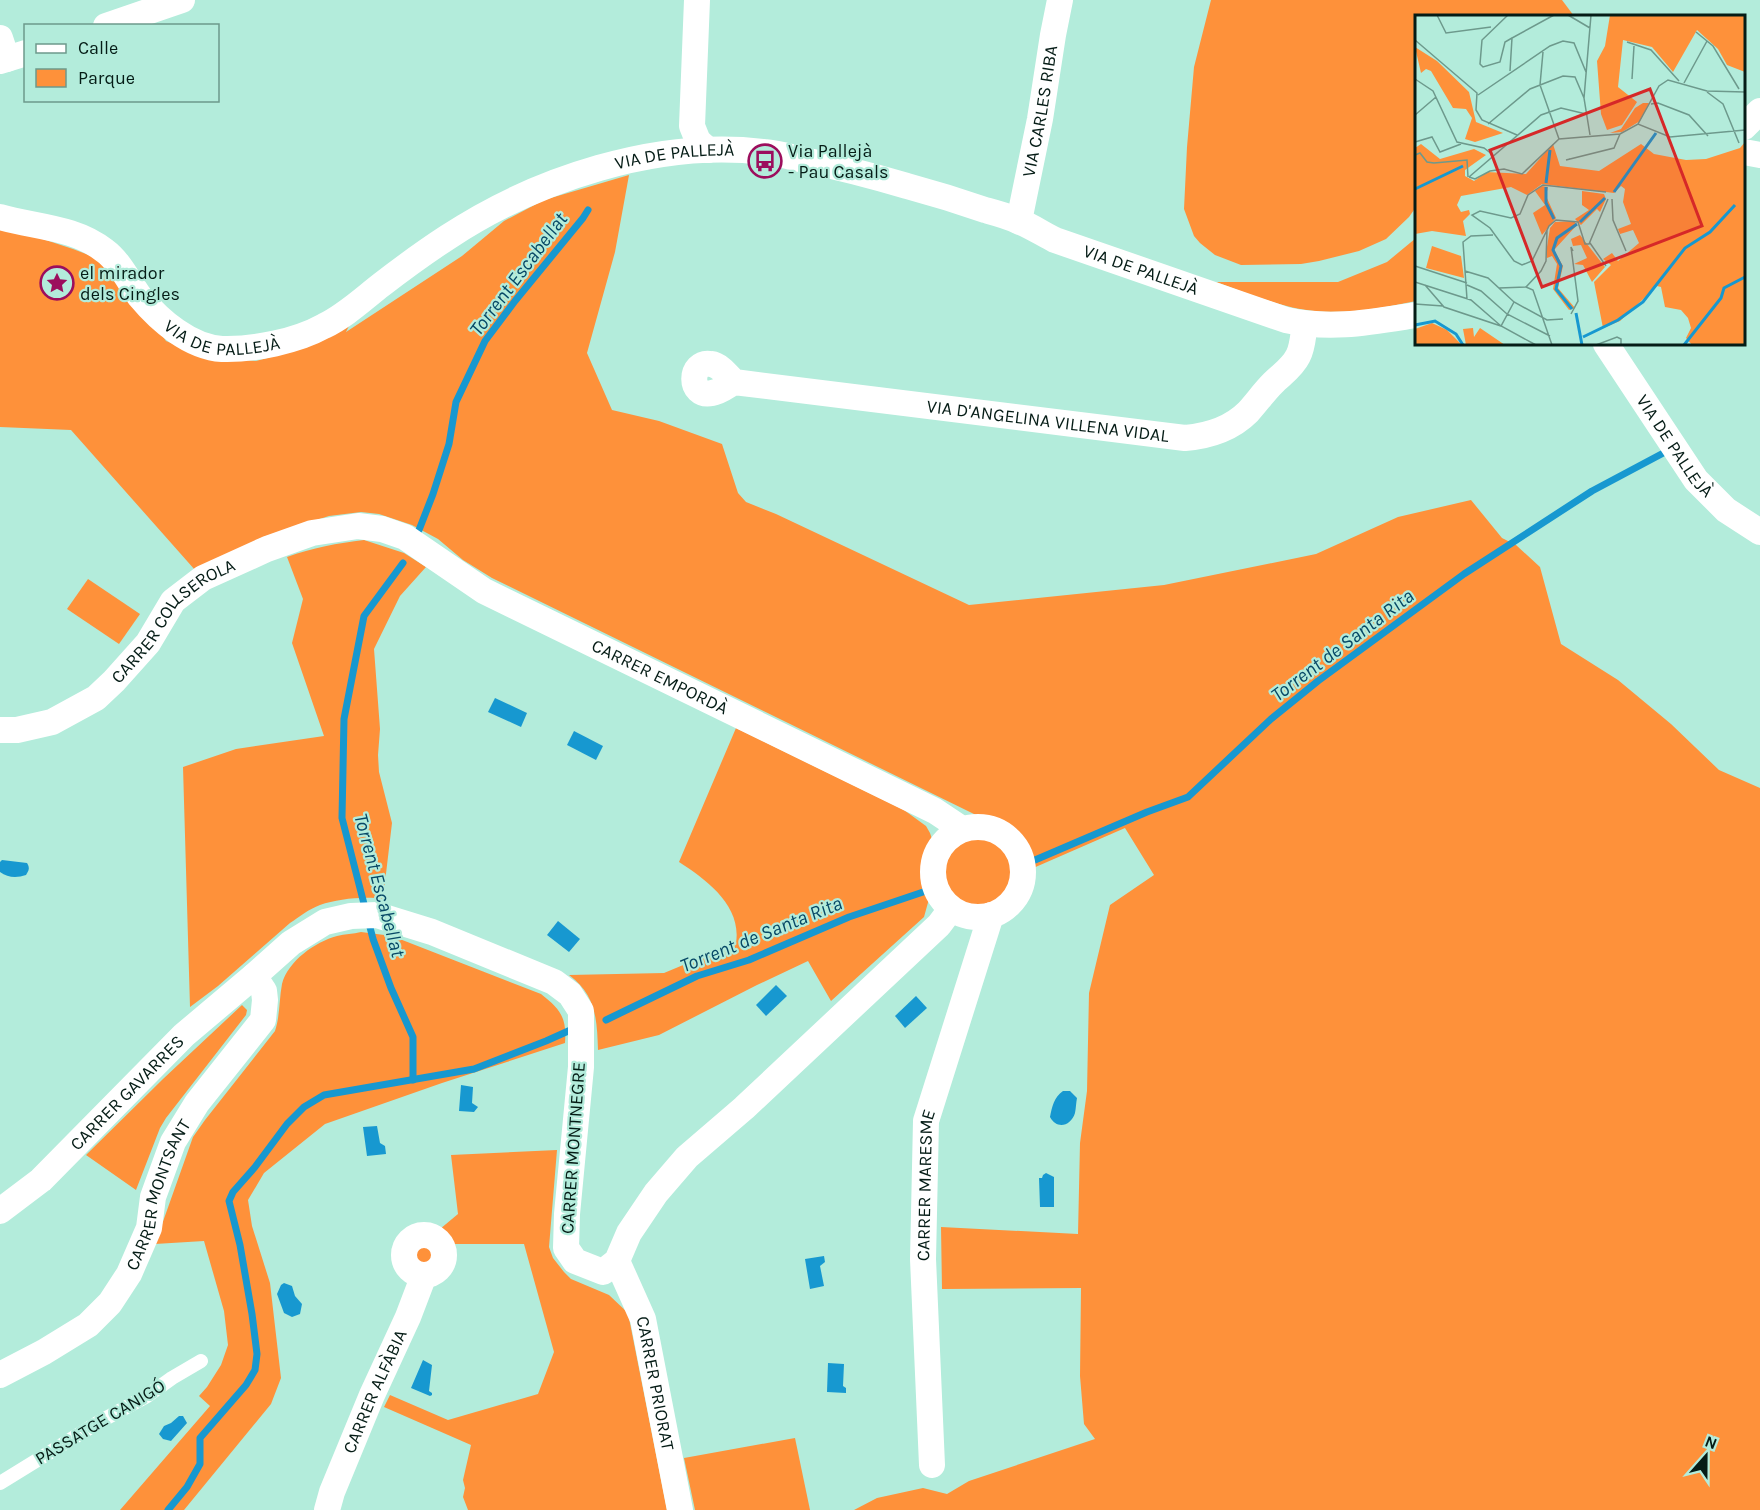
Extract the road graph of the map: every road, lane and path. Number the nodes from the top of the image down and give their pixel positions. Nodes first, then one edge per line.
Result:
1 (182, 0) edge
2 (697, 0) edge
3 (1057, 2) edge
4 (112, 24) edge
5 (1760, 111) edge
6 (1745, 125) edge
7 (708, 150) junction
8 (1745, 152) edge
9 (1760, 155) edge
10 (0, 217) edge
11 (1019, 221) junction
12 (1415, 315) edge
13 (1305, 324) junction
14 (1607, 345) edge
15 (734, 382) dead end
16 (358, 526) joint
17 (1760, 532) edge
18 (0, 730) edge
19 (962, 829) junction
20 (951, 909) junction
21 (991, 915) junction
22 (254, 976) junction
23 (0, 1211) edge
24 (617, 1261) junction
25 (424, 1275) dead end
26 (201, 1361) dead end
27 (0, 1375) edge
28 (933, 1465) dead end
29 (0, 1483) edge
30 (327, 1510) edge
31 (680, 1510) edge

1 - 4 street
2 - 7 street
3 - 11 street, VIA CARLES RIBA
5 - 6 street
7 - 10 street, VIA DE PALLEJÀ
7 - 11 street, VIA DE PALLEJÀ
8 - 9 street
11 - 13 street, VIA DE PALLEJÀ
12 - 13 street, VIA DE PALLEJÀ
13 - 15 street, VIA D'ANGELINA VILLENA VIDAL
14 - 17 street, VIA DE PALLEJÀ
16 - 18 street, CARRER COLLSEROLA
16 - 19 street, CARRER EMPORDÀ
19 - 20 street
19 - 21 street
20 - 21 street
20 - 24 street
21 - 28 street, CARRER MARESME
22 - 23 street, CARRER GAVARRES
22 - 24 street, CARRER MONTNEGRE
22 - 27 street, CARRER MONTSANT
24 - 31 street, CARRER PRIORAT
25 - 30 street, CARRER ALFÀBIA
26 - 29 lane, PASSATGE CANIGÓ

